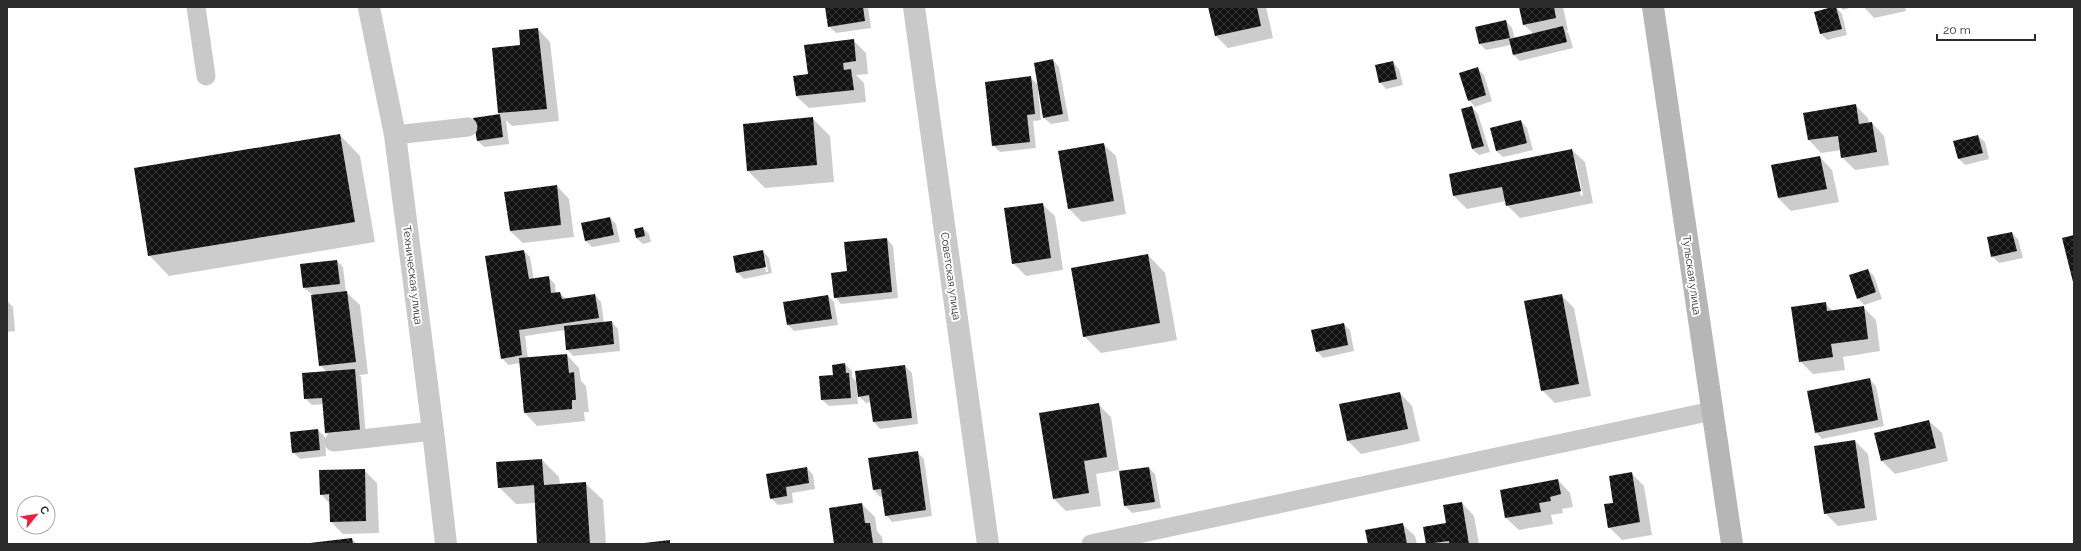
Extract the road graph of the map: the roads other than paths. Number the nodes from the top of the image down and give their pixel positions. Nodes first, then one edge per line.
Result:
1 (196, 7) edge
2 (914, 7) edge
3 (1653, 7) edge
4 (369, 8) edge
5 (206, 76) dead end
6 (468, 127) dead end
7 (395, 134) junction
8 (1712, 411) junction
9 (433, 431) junction
10 (334, 442) dead end
11 (446, 544) edge
12 (988, 544) edge
13 (1091, 544) edge
14 (1732, 544) edge

1 - 5 lane
2 - 12 street, Советская улица
3 - 8 main road, Тульская улица
4 - 7 street, Техническая улица
6 - 7 lane
7 - 9 street, Техническая улица
8 - 13 lane
8 - 14 main road, Тульская улица
9 - 10 lane
9 - 11 street, Техническая улица

